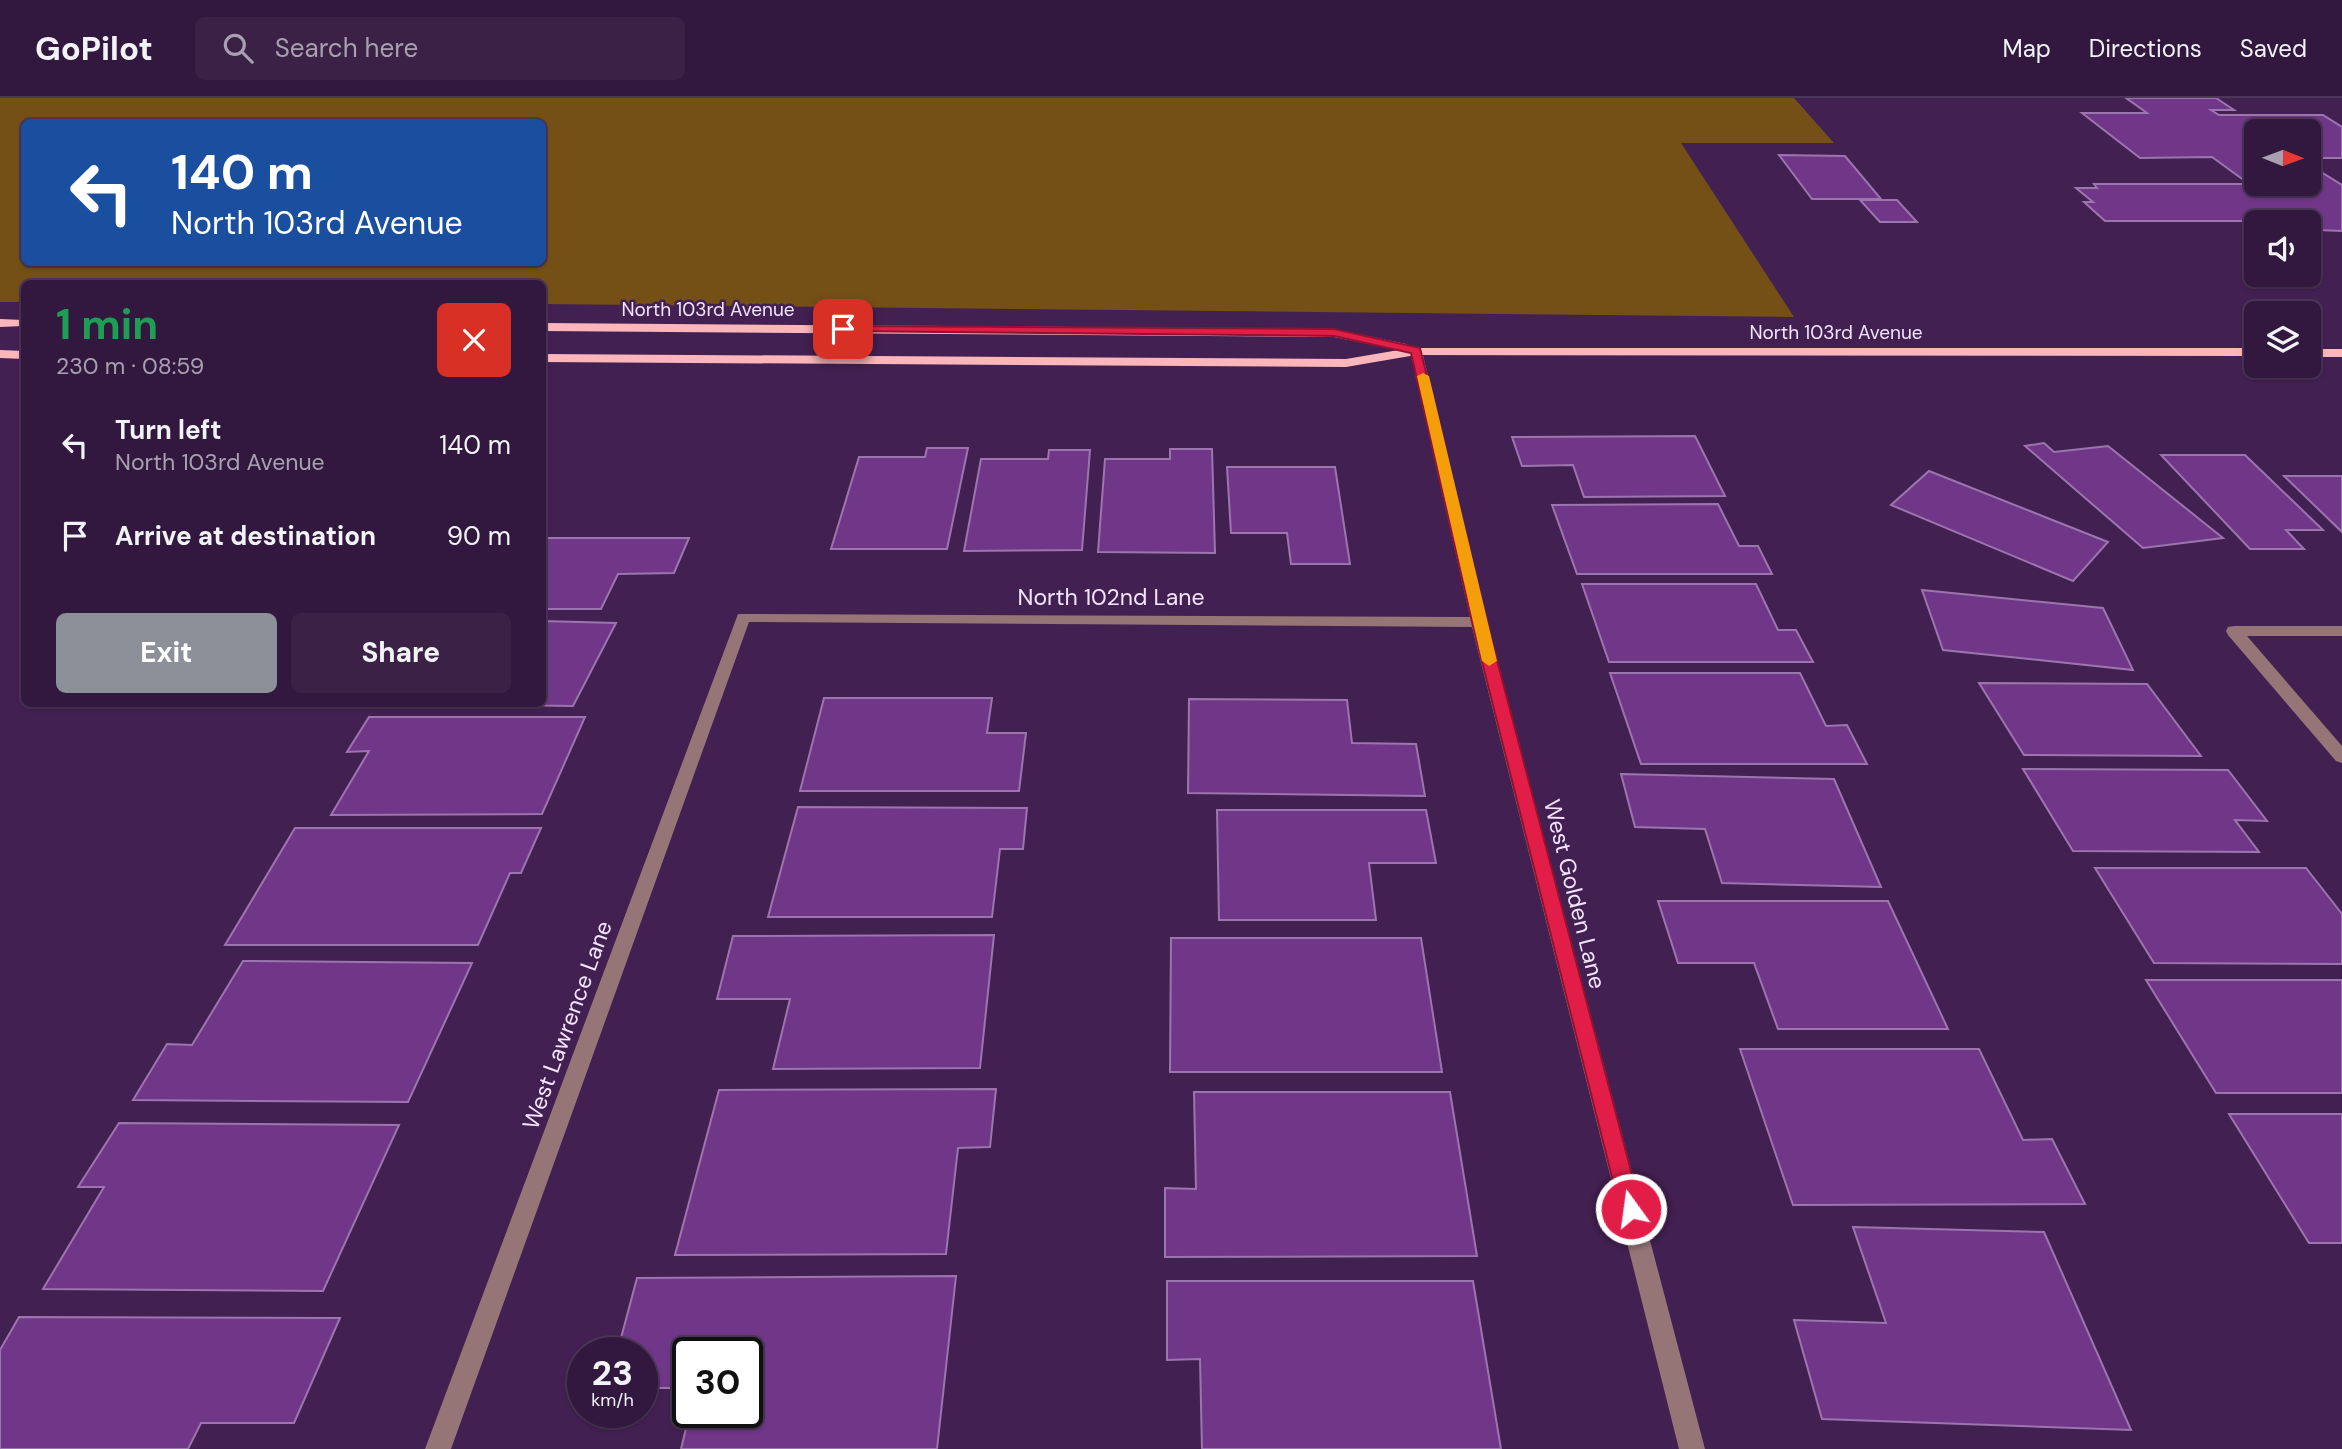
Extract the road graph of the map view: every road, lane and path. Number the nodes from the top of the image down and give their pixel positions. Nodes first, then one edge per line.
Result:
1 (0, 323) edge
2 (21, 323) edge
3 (546, 327) edge
4 (1416, 351) junction
5 (2244, 352) edge
6 (2321, 353) edge
7 (2342, 353) edge
8 (0, 354) edge
9 (21, 355) edge
10 (546, 358) edge
11 (743, 617) joint
12 (1479, 622) junction
13 (2342, 631) edge
14 (2342, 757) edge
15 (438, 1449) edge
16 (1692, 1449) edge

1 - 2 main road
3 - 4 main road, North 103rd Avenue
4 - 5 main road, North 103rd Avenue
4 - 10 main road, North 103rd Avenue
4 - 12 street, West Golden Lane
6 - 7 main road
8 - 9 main road
11 - 12 street, North 102nd Lane
11 - 15 street, West Lawrence Lane
12 - 16 street, West Golden Lane
13 - 14 street

